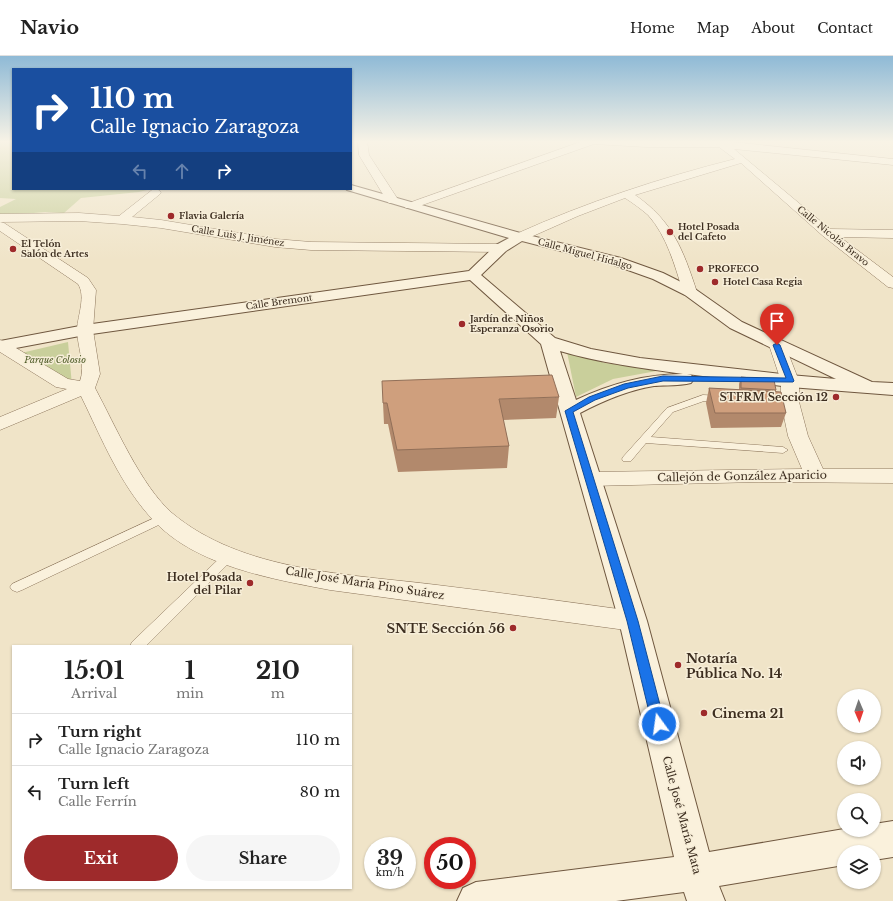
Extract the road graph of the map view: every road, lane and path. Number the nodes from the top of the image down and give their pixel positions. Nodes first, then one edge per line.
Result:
1 (380, 180) edge
2 (482, 180) edge
3 (668, 180) edge
4 (767, 180) edge
5 (352, 188) edge
6 (156, 192) dead end
7 (627, 194) junction
8 (393, 201) junction
9 (410, 206) junction
10 (0, 218) edge
11 (122, 220) junction
12 (0, 226) edge
13 (827, 233) junction
14 (893, 234) edge
15 (520, 236) junction
16 (501, 248) junction
17 (473, 275) junction
18 (893, 284) edge
19 (690, 292) junction
20 (85, 330) junction
21 (549, 342) junction
22 (777, 345) junction
23 (1, 346) edge
24 (790, 381) junction
25 (868, 387) junction
26 (86, 388) junction
27 (893, 388) edge
28 (734, 399) edge
29 (569, 411) junction
30 (0, 424) edge
31 (644, 440) junction
32 (783, 450) dead end
33 (627, 459) dead end
34 (815, 475) junction
35 (893, 476) edge
36 (590, 479) junction
37 (163, 518) junction
38 (228, 557) junction
39 (17, 587) dead end
40 (632, 621) junction
41 (138, 645) edge
42 (893, 839) edge
43 (701, 886) edge
44 (476, 901) edge

1 - 8 street
2 - 9 street
3 - 7 street
4 - 13 street, Calle Nicolás Bravo
5 - 8 main road, Calle Miguel Hidalgo
6 - 11 street
7 - 15 street
7 - 19 street
8 - 9 main road, Calle Miguel Hidalgo
9 - 15 main road, Calle Miguel Hidalgo
10 - 11 street, Calle Luis J. Jiménez
11 - 16 street, Calle Luis J. Jiménez
12 - 20 street
13 - 14 street
13 - 18 street, Calle Nicolás Bravo
15 - 16 main road
15 - 19 main road, Calle Miguel Hidalgo
16 - 17 main road
17 - 20 main road, Calle Bremont
17 - 21 main road
19 - 22 main road, Calle Miguel Hidalgo
20 - 23 main road, Calle Bremont
20 - 26 street
21 - 24 main road
21 - 29 main road, Calle José María Mata
22 - 24 street
22 - 25 main road, Calle Miguel Hidalgo
23 - 26 street
24 - 25 main road
24 - 29 main road
24 - 34 street
25 - 27 main road
26 - 30 street
26 - 37 street, Calle José María Pino Suárez
28 - 31 lane
29 - 36 main road, Calle José María Mata
31 - 32 lane
31 - 33 lane
34 - 35 street, Callejón de González Aparicio
34 - 36 street, Callejón de González Aparicio
36 - 40 main road, Calle José María Mata
37 - 38 street, Calle José María Pino Suárez
37 - 39 lane
38 - 40 street, Calle José María Pino Suárez
38 - 41 lane
40 - 43 main road, Calle José María Mata
42 - 43 main road
43 - 44 main road

